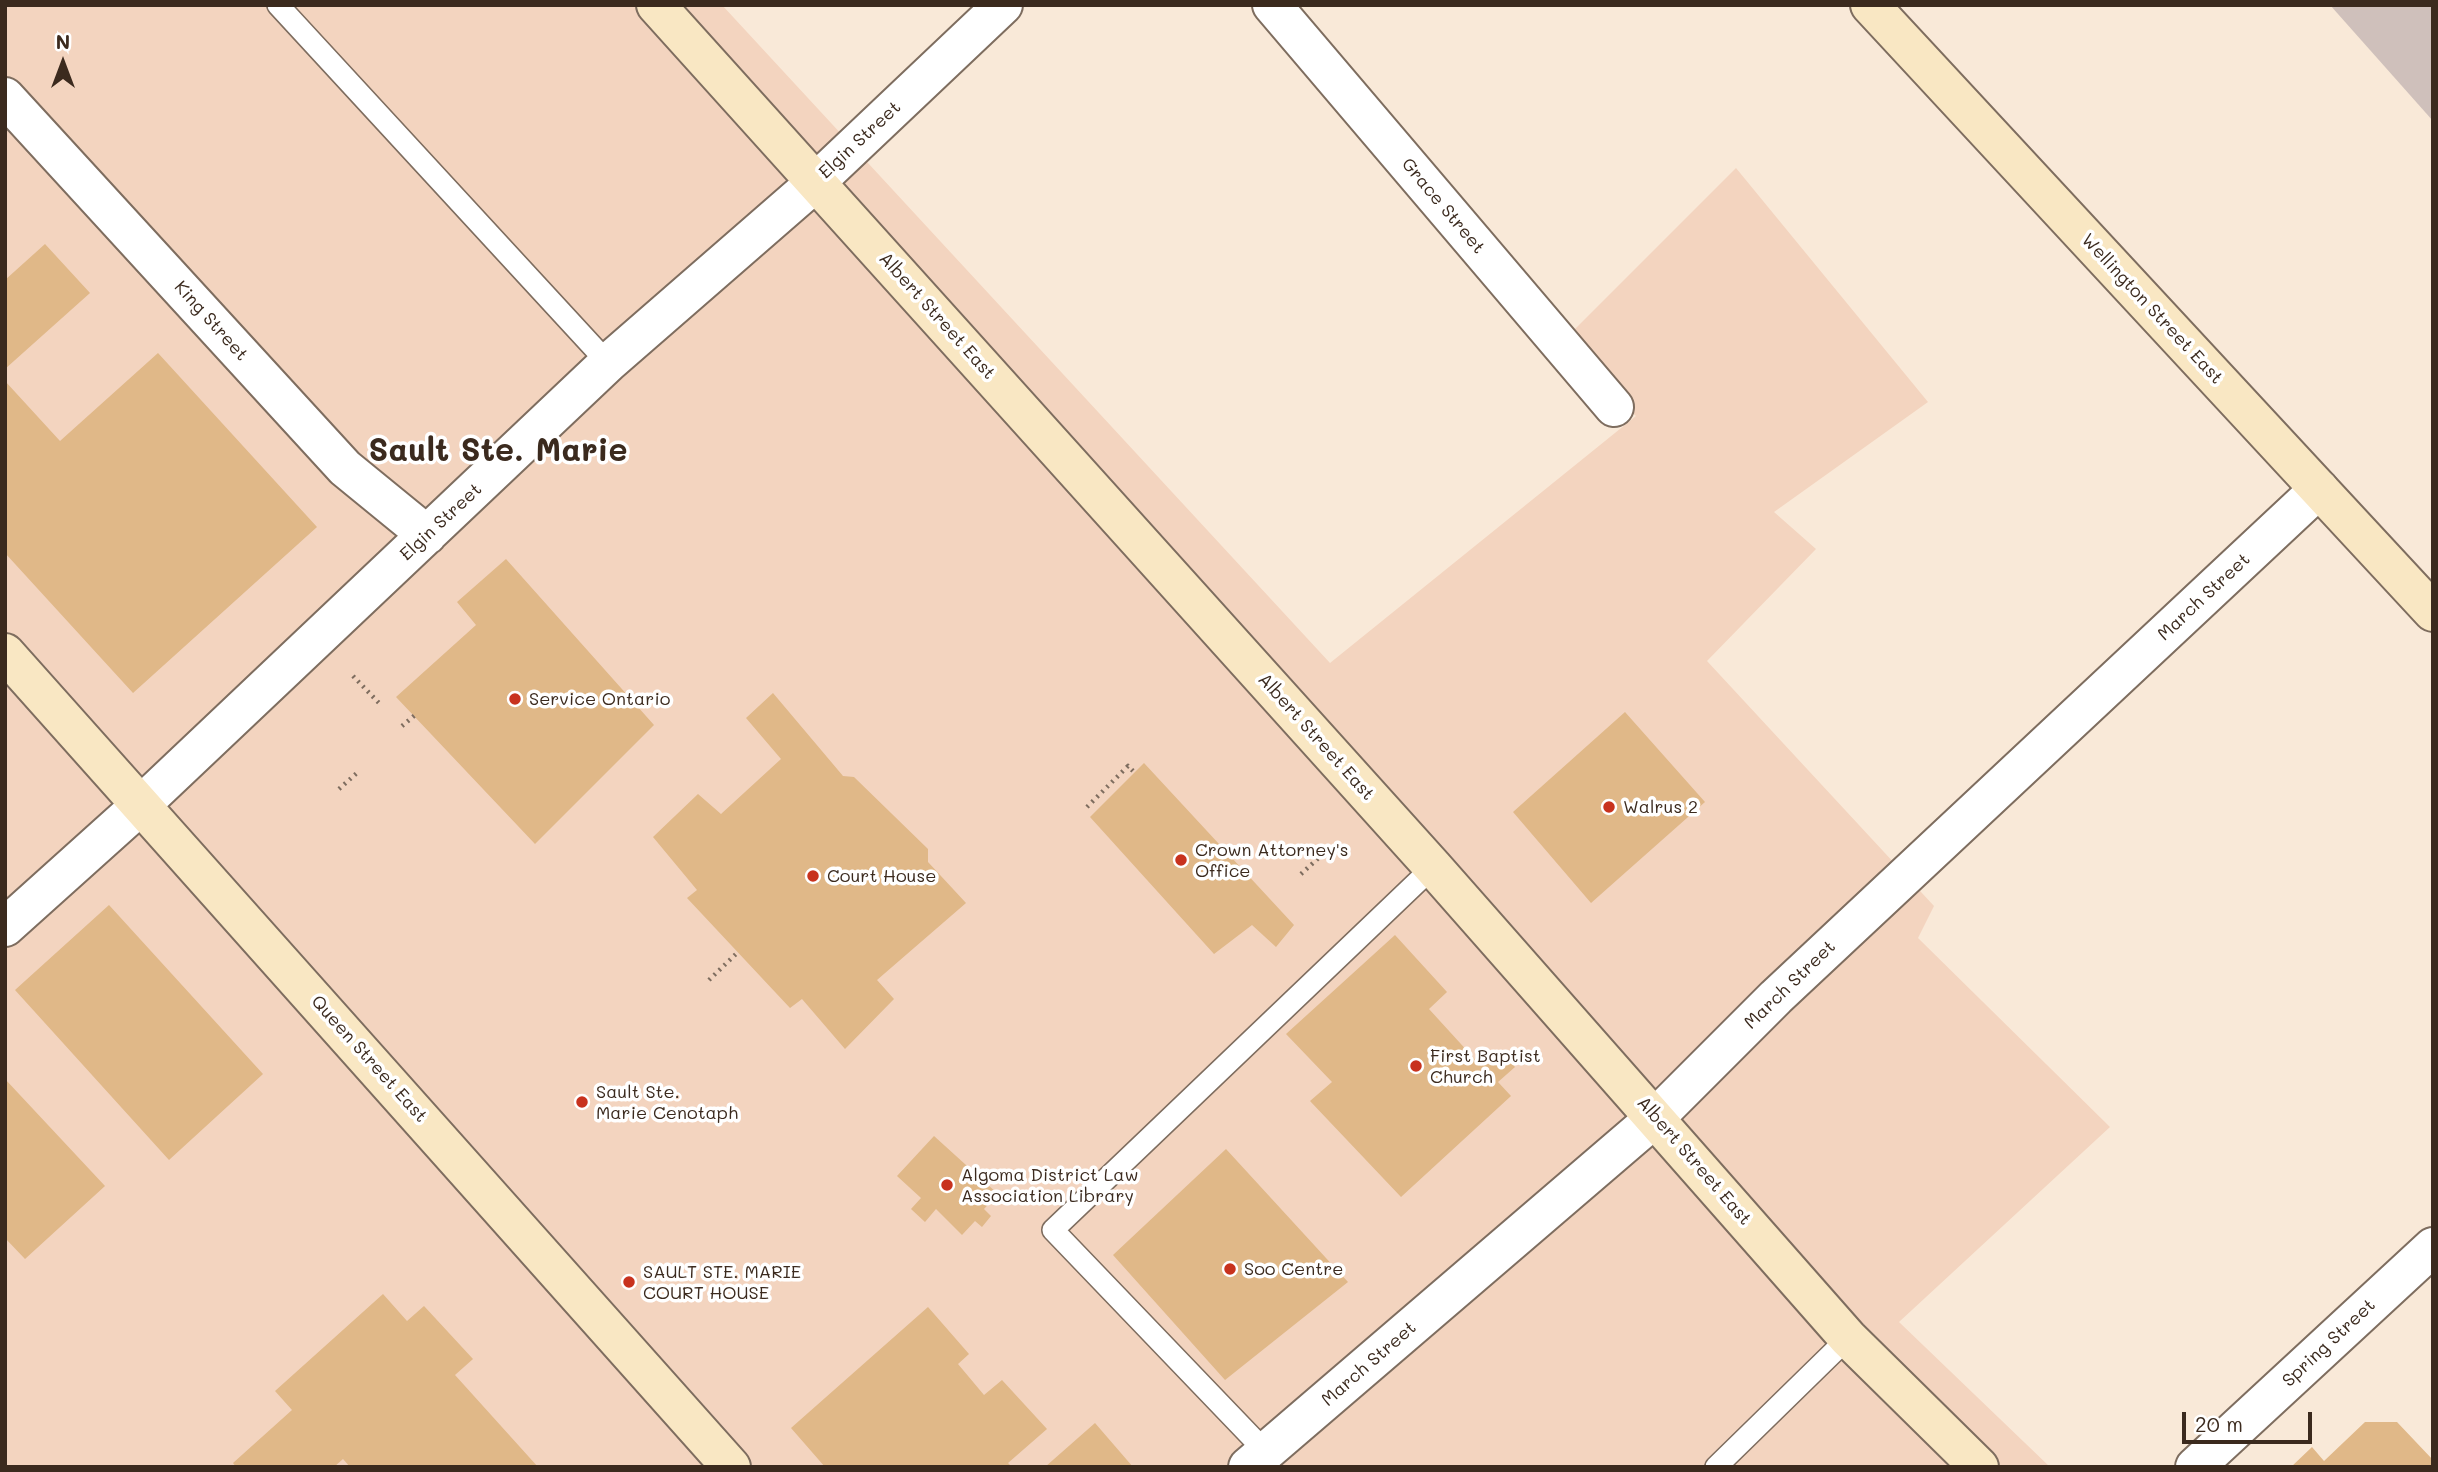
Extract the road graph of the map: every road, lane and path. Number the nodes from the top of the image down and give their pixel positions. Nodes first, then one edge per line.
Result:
1 (278, 5) edge
2 (656, 5) edge
3 (1003, 5) edge
4 (1272, 5) edge
5 (1870, 5) edge
6 (5, 97) edge
7 (816, 182) junction
8 (608, 363) junction
9 (1614, 407) dead end
10 (2319, 489) junction
11 (427, 535) junction
12 (2433, 612) edge
13 (5, 653) edge
14 (353, 676) dead end
15 (379, 703) dead end
16 (415, 715) dead end
17 (402, 726) dead end
18 (358, 772) dead end
19 (1134, 772) dead end
20 (339, 789) dead end
21 (142, 804) junction
22 (1087, 807) dead end
23 (1324, 853) dead end
24 (1433, 867) junction
25 (1301, 874) dead end
26 (5, 928) edge
27 (738, 952) dead end
28 (709, 981) dead end
29 (1656, 1117) junction
30 (2433, 1247) edge
31 (1848, 1338) junction
32 (1257, 1459) edge
33 (731, 1467) edge
34 (1716, 1467) edge
35 (1979, 1467) edge
36 (2195, 1467) edge

1 - 8 lane
2 - 7 main road, Albert Street East
3 - 7 street, Elgin Street
4 - 9 street, Grace Street
5 - 10 main road, Wellington Street East
6 - 11 street, King Street
7 - 8 street, Elgin Street
7 - 24 main road, Albert Street East
8 - 11 street, Elgin Street
10 - 12 main road, Wellington Street East
10 - 29 street, March Street
11 - 21 street, Elgin Street
13 - 21 main road, Queen Street East
14 - 15 path
16 - 17 path
18 - 20 path
19 - 22 path
21 - 26 street, Elgin Street
21 - 33 main road, Queen Street East
23 - 25 path
24 - 29 main road, Albert Street East
24 - 32 lane
27 - 28 path
29 - 31 main road, Albert Street East
29 - 32 street, March Street
30 - 36 street, Spring Street
31 - 34 lane
31 - 35 main road, Albert Street East

